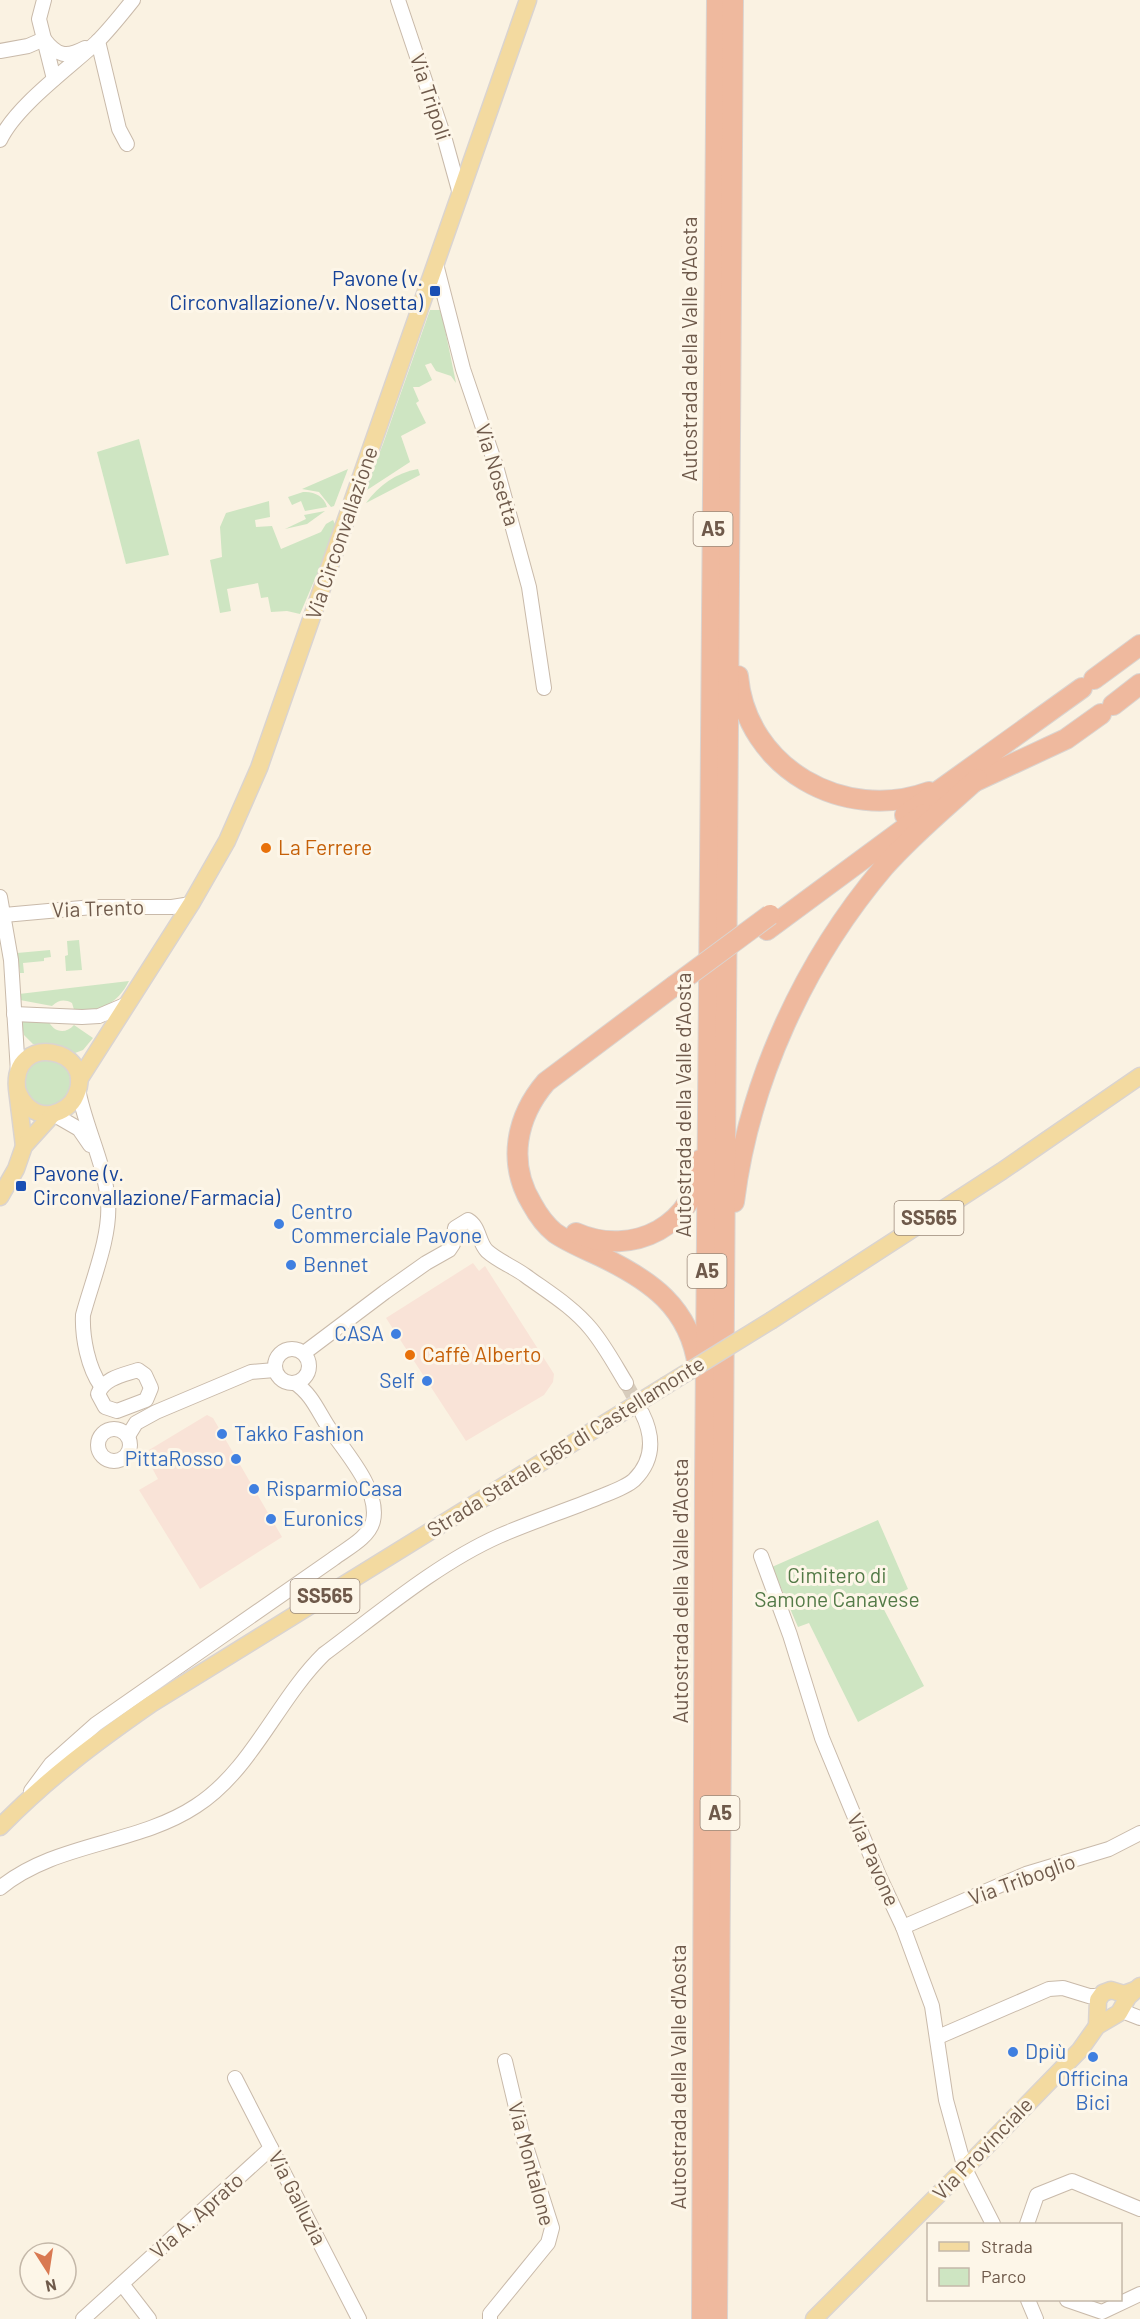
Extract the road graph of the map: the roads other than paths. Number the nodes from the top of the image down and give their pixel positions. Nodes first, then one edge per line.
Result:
1 (44, 0) edge
2 (133, 0) edge
3 (398, 0) edge
4 (528, 0) edge
5 (717, 0) edge
6 (734, 0) edge
7 (44, 39) junction
8 (98, 41) junction
9 (0, 51) edge
10 (54, 79) junction
11 (0, 140) edge
12 (127, 144) dead end
13 (460, 194) junction
14 (436, 264) junction
15 (728, 575) junction
16 (1140, 645) edge
17 (1140, 684) edge
18 (544, 688) dead end
19 (976, 779) junction
20 (942, 787) junction
21 (0, 897) edge
22 (192, 904) junction
23 (4, 915) junction
24 (769, 923) junction
25 (674, 993) junction
26 (127, 1004) junction
27 (14, 1014) junction
28 (15, 1031) junction
29 (103, 1040) junction
30 (38, 1053) junction
31 (67, 1058) junction
32 (708, 1059) junction
33 (1140, 1076) edge
34 (17, 1080) junction
35 (79, 1085) junction
36 (53, 1114) junction
37 (24, 1146) junction
38 (99, 1163) junction
39 (0, 1197) edge
40 (723, 1306) junction
41 (304, 1353) junction
42 (275, 1370) junction
43 (295, 1383) junction
44 (626, 1383) tunnel mouth
45 (101, 1386) junction
46 (105, 1407) junction
47 (642, 1413) tunnel mouth
48 (108, 1430) junction
49 (128, 1436) junction
50 (705, 1483) junction
51 (761, 1556) dead end
52 (21, 1806) junction
53 (0, 1827) edge
54 (1140, 1833) edge
55 (0, 1888) edge
56 (903, 1927) junction
57 (1112, 2003) edge
58 (1140, 2018) edge
59 (938, 2037) junction
60 (505, 2061) dead end
61 (235, 2078) dead end
62 (272, 2148) junction
63 (964, 2169) junction
64 (1140, 2209) edge
65 (992, 2223) edge
66 (1027, 2223) edge
67 (122, 2284) junction
68 (1140, 2294) edge
69 (1029, 2301) edge
70 (1070, 2301) edge
71 (83, 2319) edge
72 (148, 2319) edge
73 (359, 2319) edge
74 (490, 2319) edge
75 (702, 2319) edge
76 (717, 2319) edge
77 (814, 2319) edge
78 (1036, 2319) edge

1 - 7 street
2 - 8 street
3 - 13 street, Via Tripoli
4 - 13 main road, Via Circonvallazione
5 - 32 highway, Autostrada della Valle d'Aosta / A5
6 - 15 highway, Autostrada della Valle d'Aosta / A5
7 - 8 street
7 - 9 street
7 - 10 street
8 - 10 street
8 - 12 street
10 - 11 street
13 - 14 main road, Via Circonvallazione
14 - 18 street, Via Nosetta
14 - 22 main road, Via Circonvallazione
15 - 20 highway
15 - 40 highway, Autostrada della Valle d'Aosta / A5
16 - 20 highway
17 - 19 highway
19 - 24 highway
19 - 40 highway
20 - 24 highway
21 - 23 street
22 - 23 street, Via Trento
22 - 26 main road, Via Circonvallazione
23 - 27 street
24 - 25 highway, bridge
25 - 32 highway
25 - 50 highway
26 - 27 street
26 - 29 main road, Via Circonvallazione
27 - 28 street
28 - 30 street
28 - 34 street
29 - 31 main road, Via Circonvallazione
29 - 35 main road, Via Circonvallazione
30 - 31 main road
30 - 34 main road
31 - 35 main road
32 - 50 highway, Autostrada della Valle d'Aosta / A5
33 - 52 main road, Strada Statale 565 di Castellamonte / SS565, bridge
34 - 36 main road
34 - 37 main road, Via Circonvallazione
35 - 36 main road, Via Circonvallazione
35 - 38 street
36 - 37 main road, Via Circonvallazione
36 - 38 street
37 - 39 main road, Via Circonvallazione
38 - 45 street
40 - 76 highway, Autostrada della Valle d'Aosta / A5
41 - 42 street
41 - 43 street
41 - 44 street
42 - 43 street
42 - 49 street
43 - 52 street
45 - 46 street
45 - 46 street
46 - 48 street
47 - 55 street
48 - 49 street
48 - 49 street
50 - 75 highway, Autostrada della Valle d'Aosta / A5
51 - 56 street, Via Pavone
52 - 53 main road, Strada Statale 565 di Castellamonte / SS565
54 - 56 street, Via Triboglio
56 - 59 street, Via Pavone
57 - 58 street
57 - 59 street
57 - 63 main road, Via Provinciale
59 - 63 street, Via Pavone
60 - 74 street, Via Montalone
61 - 62 street, Via Galluzia
62 - 67 street, Via A. Aprato
62 - 73 street, Via Galluzia
63 - 65 street, Via Pavone
63 - 77 main road, Via Provinciale
64 - 66 street
67 - 71 street, Via A. Aprato
67 - 72 street
68 - 70 street
69 - 78 street

